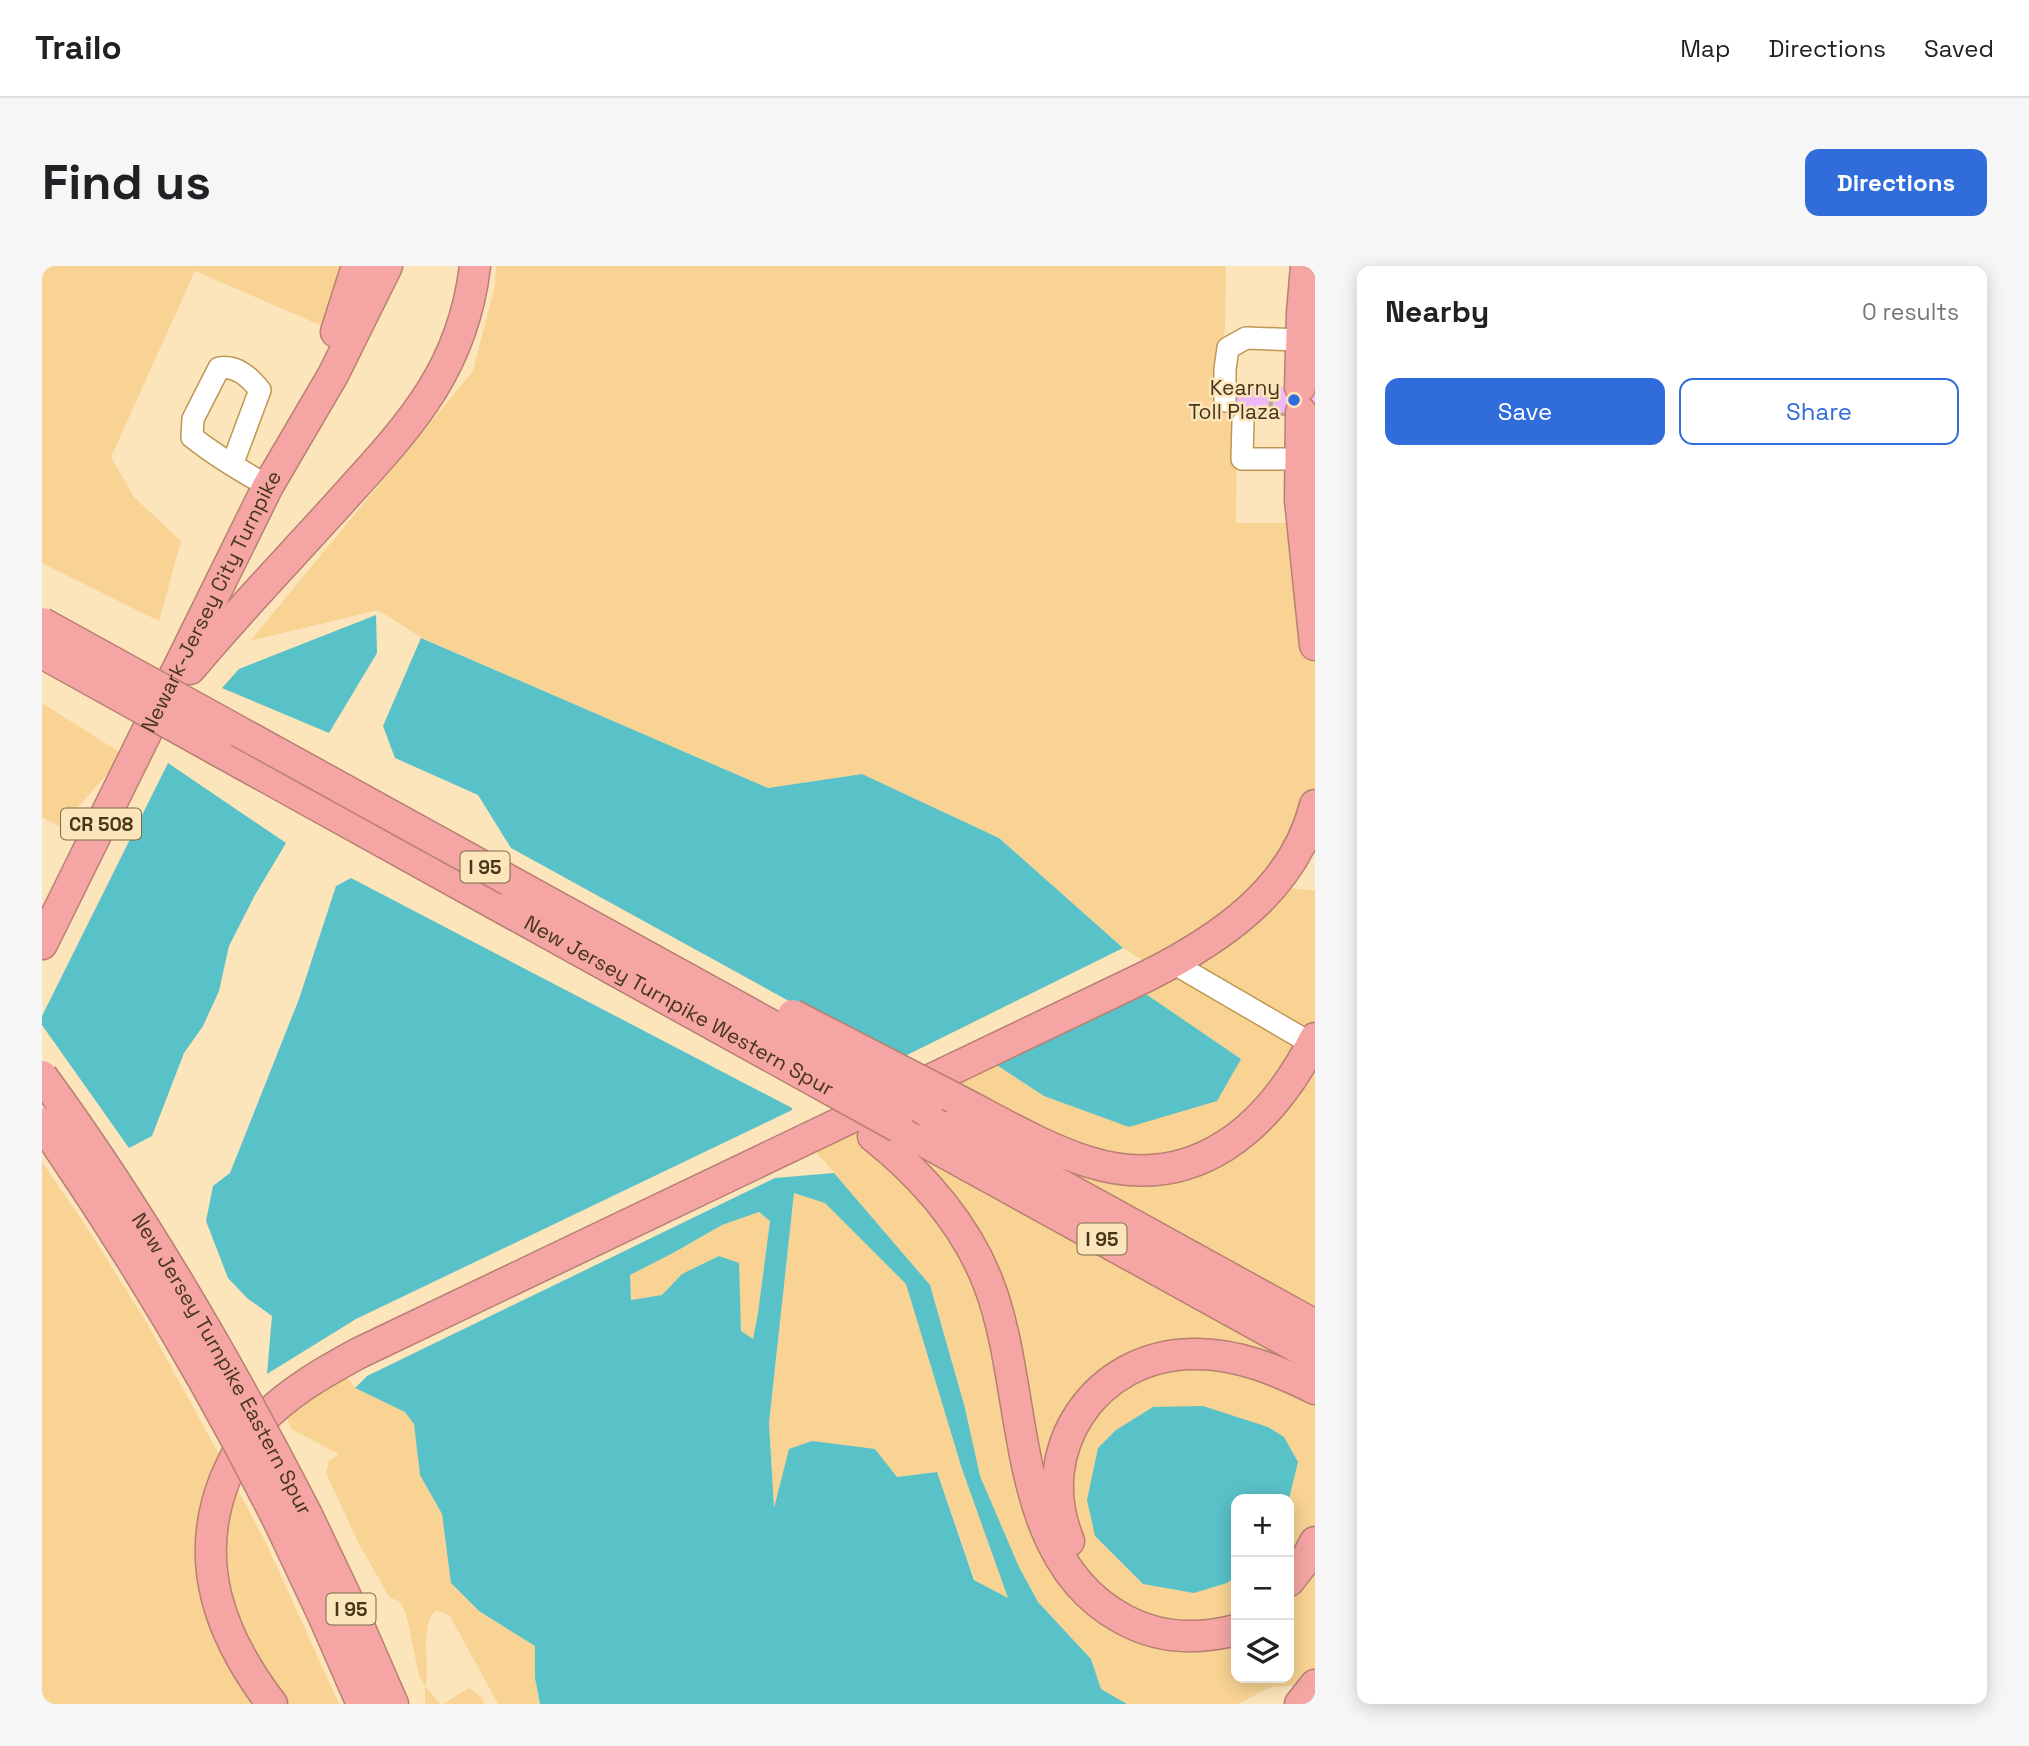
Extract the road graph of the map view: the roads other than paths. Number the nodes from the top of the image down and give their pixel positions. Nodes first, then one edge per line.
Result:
1 (357, 266) edge
2 (365, 266) edge
3 (387, 266) edge
4 (475, 266) edge
5 (1306, 266) edge
6 (336, 332) junction
7 (1301, 340) junction
8 (1225, 401) dead end
9 (1242, 422) dead end
10 (1300, 458) junction
11 (232, 465) dead end
12 (268, 486) junction
13 (1314, 618) edge
14 (42, 623) edge
15 (1315, 645) edge
16 (42, 653) edge
17 (161, 704) junction
18 (1315, 805) edge
19 (559, 908) junction
20 (42, 944) edge
21 (1173, 963) junction
22 (1314, 1041) edge
23 (42, 1076) edge
24 (42, 1123) edge
25 (886, 1131) junction
26 (1311, 1355) edge
27 (294, 1522) junction
28 (1315, 1542) edge
29 (1315, 1570) edge
30 (1294, 1575) edge
31 (1294, 1595) edge
32 (1231, 1616) edge
33 (1231, 1631) edge
34 (1315, 1685) edge
35 (272, 1704) edge
36 (362, 1704) edge
37 (393, 1704) edge
38 (1300, 1704) edge

1 - 6 highway
2 - 6 highway, CR 508
3 - 12 highway, Newark-Jersey City Turnpike / CR 508
4 - 17 highway
5 - 7 highway
6 - 12 highway, CR 508
7 - 8 lane
7 - 10 highway
9 - 10 lane
10 - 13 highway
11 - 12 lane
12 - 17 highway, Newark-Jersey City Turnpike / CR 508
13 - 15 highway
14 - 19 highway, New Jersey Turnpike Western Spur / I 95, bridge
16 - 25 highway, New Jersey Turnpike Western Spur / I 95, bridge
17 - 20 highway, Newark-Jersey City Turnpike / CR 508
18 - 21 highway
19 - 22 highway, bridge
19 - 26 highway, New Jersey Turnpike Western Spur / I 95, bridge
21 - 22 lane
21 - 35 highway
23 - 27 highway, New Jersey Turnpike Eastern Spur / I 95, bridge
24 - 27 highway, New Jersey Turnpike Eastern Spur / I 95, bridge
25 - 26 highway, I 95
25 - 33 highway
26 - 32 highway
27 - 36 highway, New Jersey Turnpike Eastern Spur / I 95
27 - 37 highway, New Jersey Turnpike Eastern Spur / I 95
28 - 30 highway
29 - 31 highway
34 - 38 highway

